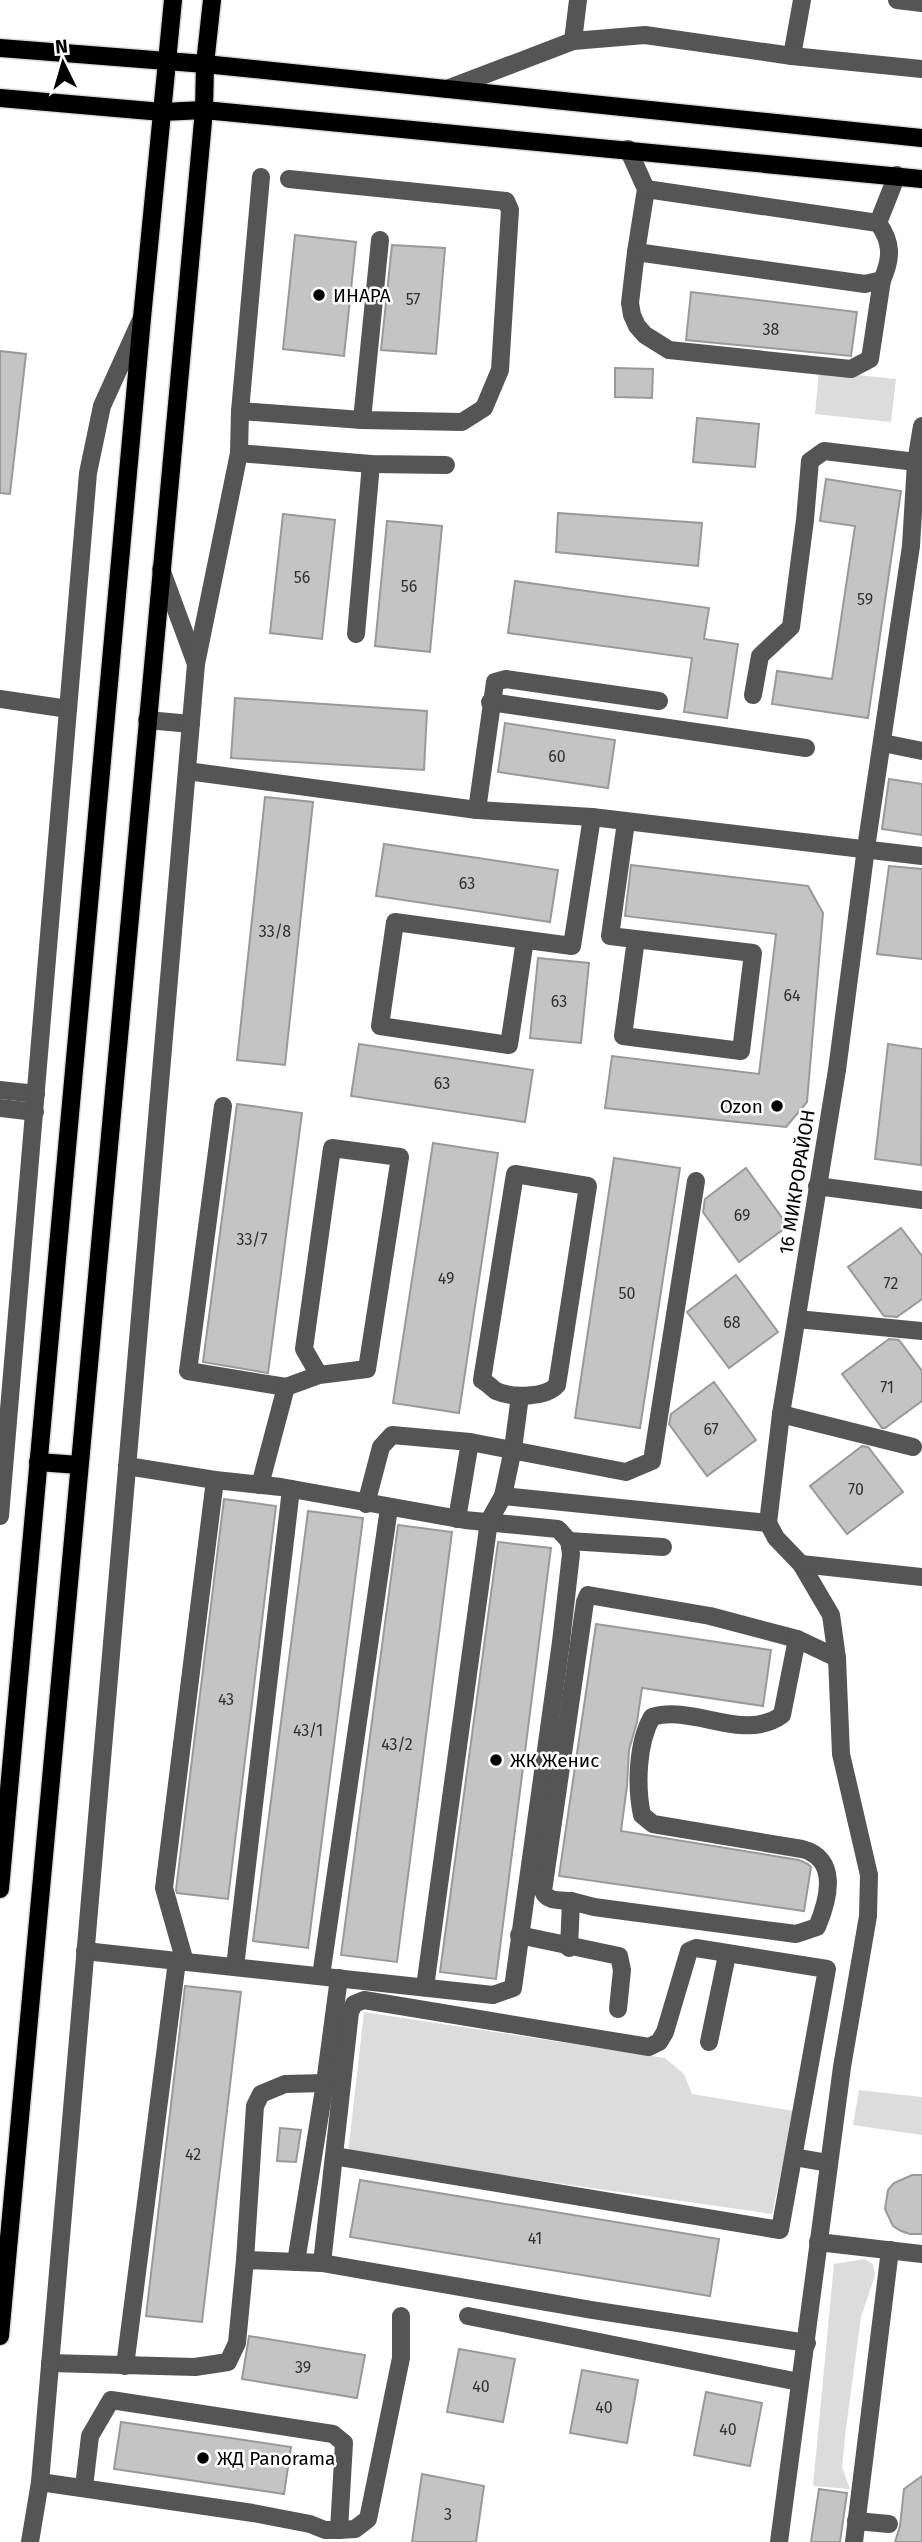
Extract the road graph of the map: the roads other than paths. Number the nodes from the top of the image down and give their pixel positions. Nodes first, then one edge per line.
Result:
1 (173, 0) edge
2 (212, 0) edge
3 (578, 0) edge
4 (802, 0) edge
5 (897, 0) edge
6 (922, 3) edge
7 (573, 41) junction
8 (0, 48) edge
9 (792, 55) junction
10 (167, 62) junction
11 (205, 64) junction
12 (922, 69) edge
13 (447, 89) junction
14 (0, 98) edge
15 (204, 110) junction
16 (162, 112) junction
17 (922, 138) edge
18 (628, 149) junction
19 (897, 175) junction
20 (261, 177) dead end
21 (289, 179) dead end
22 (922, 179) edge
23 (646, 189) junction
24 (878, 223) junction
25 (380, 240) dead end
26 (636, 252) junction
27 (882, 280) junction
28 (142, 318) junction
29 (240, 411) junction
30 (362, 420) junction
31 (922, 426) edge
32 (239, 453) junction
33 (916, 462) junction
34 (371, 464) junction
35 (446, 465) dead end
36 (916, 546) edge
37 (161, 569) junction
38 (356, 634) dead end
39 (196, 664) junction
40 (753, 695) dead end
41 (0, 699) edge
42 (659, 701) dead end
43 (490, 702) junction
44 (68, 709) junction
45 (147, 720) junction
46 (191, 724) junction
47 (883, 743) junction
48 (806, 748) dead end
49 (922, 751) edge
50 (187, 771) junction
51 (477, 810) junction
52 (592, 817) junction
53 (625, 822) junction
54 (866, 848) junction
55 (922, 856) edge
56 (636, 939) junction
57 (525, 940) junction
58 (0, 1090) edge
59 (36, 1094) junction
60 (223, 1106) dead end
61 (0, 1108) edge
62 (35, 1112) junction
63 (696, 1181) dead end
64 (817, 1186) junction
65 (922, 1200) edge
66 (797, 1319) junction
67 (922, 1331) edge
68 (319, 1375) junction
69 (286, 1387) junction
70 (520, 1396) junction
71 (781, 1414) junction
72 (470, 1442) junction
73 (913, 1447) dead end
74 (513, 1449) junction
75 (38, 1462) junction
76 (2, 1465) edge
77 (79, 1465) junction
78 (127, 1466) junction
79 (215, 1480) junction
80 (260, 1485) junction
81 (291, 1489) junction
82 (503, 1496) junction
83 (366, 1504) junction
84 (389, 1508) junction
85 (0, 1516) edge
86 (457, 1519) junction
87 (489, 1521) junction
88 (768, 1523) junction
89 (569, 1541) junction
90 (663, 1547) dead end
91 (801, 1564) junction
92 (922, 1577) edge
93 (797, 1639) junction
94 (837, 1658) junction
95 (0, 1889) edge
96 (571, 1901) junction
97 (519, 1936) junction
98 (569, 1948) junction
99 (85, 1951) junction
100 (727, 1955) junction
101 (181, 1961) junction
102 (235, 1967) junction
103 (330, 1977) junction
104 (425, 1987) junction
105 (618, 2009) dead end
106 (709, 2042) dead end
107 (325, 2083) junction
108 (334, 2155) junction
109 (794, 2157) junction
110 (828, 2163) junction
111 (818, 2242) junction
112 (890, 2250) junction
113 (922, 2254) edge
114 (245, 2260) junction
115 (296, 2262) junction
116 (322, 2263) junction
117 (401, 2316) dead end
118 (468, 2316) dead end
119 (0, 2336) edge
120 (807, 2343) junction
121 (50, 2363) junction
122 (125, 2366) junction
123 (799, 2382) junction
124 (40, 2482) junction
125 (84, 2487) junction
126 (856, 2521) junction
127 (889, 2524) dead end
128 (339, 2530) junction
129 (30, 2542) edge
130 (779, 2542) edge
131 (854, 2542) edge

1 - 10 main road
2 - 11 main road
3 - 7 street
4 - 9 street
5 - 6 street
7 - 9 street
7 - 13 street
8 - 10 main road
9 - 12 street
10 - 11 main road
10 - 16 main road
11 - 13 main road
11 - 15 main road
13 - 17 main road
14 - 16 main road
15 - 16 main road
15 - 18 main road
15 - 37 main road
16 - 28 main road
18 - 19 main road
18 - 23 street
19 - 22 main road
19 - 24 street
20 - 29 street
21 - 30 street
23 - 24 street
23 - 26 street
24 - 27 street
25 - 30 street
26 - 27 street
26 - 27 street
28 - 44 street
28 - 75 main road
29 - 30 street
29 - 32 street
31 - 33 street, 16 МИКРОРАЙОН
32 - 34 street
32 - 39 street
33 - 36 street, 16 МИКРОРАЙОН
33 - 40 street
34 - 35 street
34 - 38 street
36 - 47 street, 16 МИКРОРАЙОН
37 - 39 street
37 - 45 main road
39 - 46 street
41 - 44 street
42 - 43 street
43 - 48 street
43 - 51 street
44 - 59 street
45 - 46 street
45 - 77 main road
46 - 50 street
47 - 49 street
47 - 54 street, 16 МИКРОРАЙОН
50 - 51 street
50 - 78 street
51 - 52 street
52 - 53 street
52 - 57 street
53 - 54 street
53 - 56 street
54 - 55 street
54 - 64 street, 16 МИКРОРАЙОН
56 - 56 street
57 - 57 street
58 - 59 street
59 - 62 street
60 - 69 street
61 - 62 street
62 - 76 street
63 - 74 street
64 - 65 street
64 - 66 street, 16 МИКРОРАЙОН
66 - 67 street
66 - 71 street, 16 МИКРОРАЙОН
68 - 68 street
68 - 69 street
69 - 80 street
70 - 70 street
70 - 74 street
71 - 73 street
71 - 88 street, 16 МИКРОРАЙОН
72 - 74 street
72 - 83 street
72 - 86 street
74 - 82 street
75 - 77 main road
75 - 95 main road
76 - 85 street
77 - 119 main road
78 - 79 street
78 - 99 street
79 - 80 street
79 - 101 street
80 - 81 street
81 - 83 street
81 - 102 street
82 - 87 street
82 - 88 street
83 - 84 street
84 - 86 street
84 - 103 street
86 - 87 street
87 - 89 street
87 - 104 street
88 - 91 street
89 - 90 street
89 - 97 street
91 - 92 street
91 - 94 street
93 - 94 street
93 - 96 street
93 - 96 street
94 - 110 street
96 - 98 street
97 - 98 street
97 - 104 street
98 - 105 street
99 - 101 street
99 - 121 street
100 - 106 street
100 - 108 street
100 - 109 street
101 - 102 street
101 - 122 street
102 - 103 street
103 - 104 street
103 - 107 street
107 - 114 street
107 - 115 street
108 - 109 street
108 - 116 street
109 - 110 street
110 - 111 street
111 - 112 street
111 - 120 street
112 - 113 street
112 - 126 street
114 - 115 street
114 - 122 street
115 - 116 street
116 - 120 street
117 - 128 street
118 - 123 street
120 - 123 street
121 - 122 street
121 - 124 street
123 - 130 street
124 - 125 street
124 - 129 street
125 - 128 street
125 - 128 street
126 - 127 street
126 - 131 street

